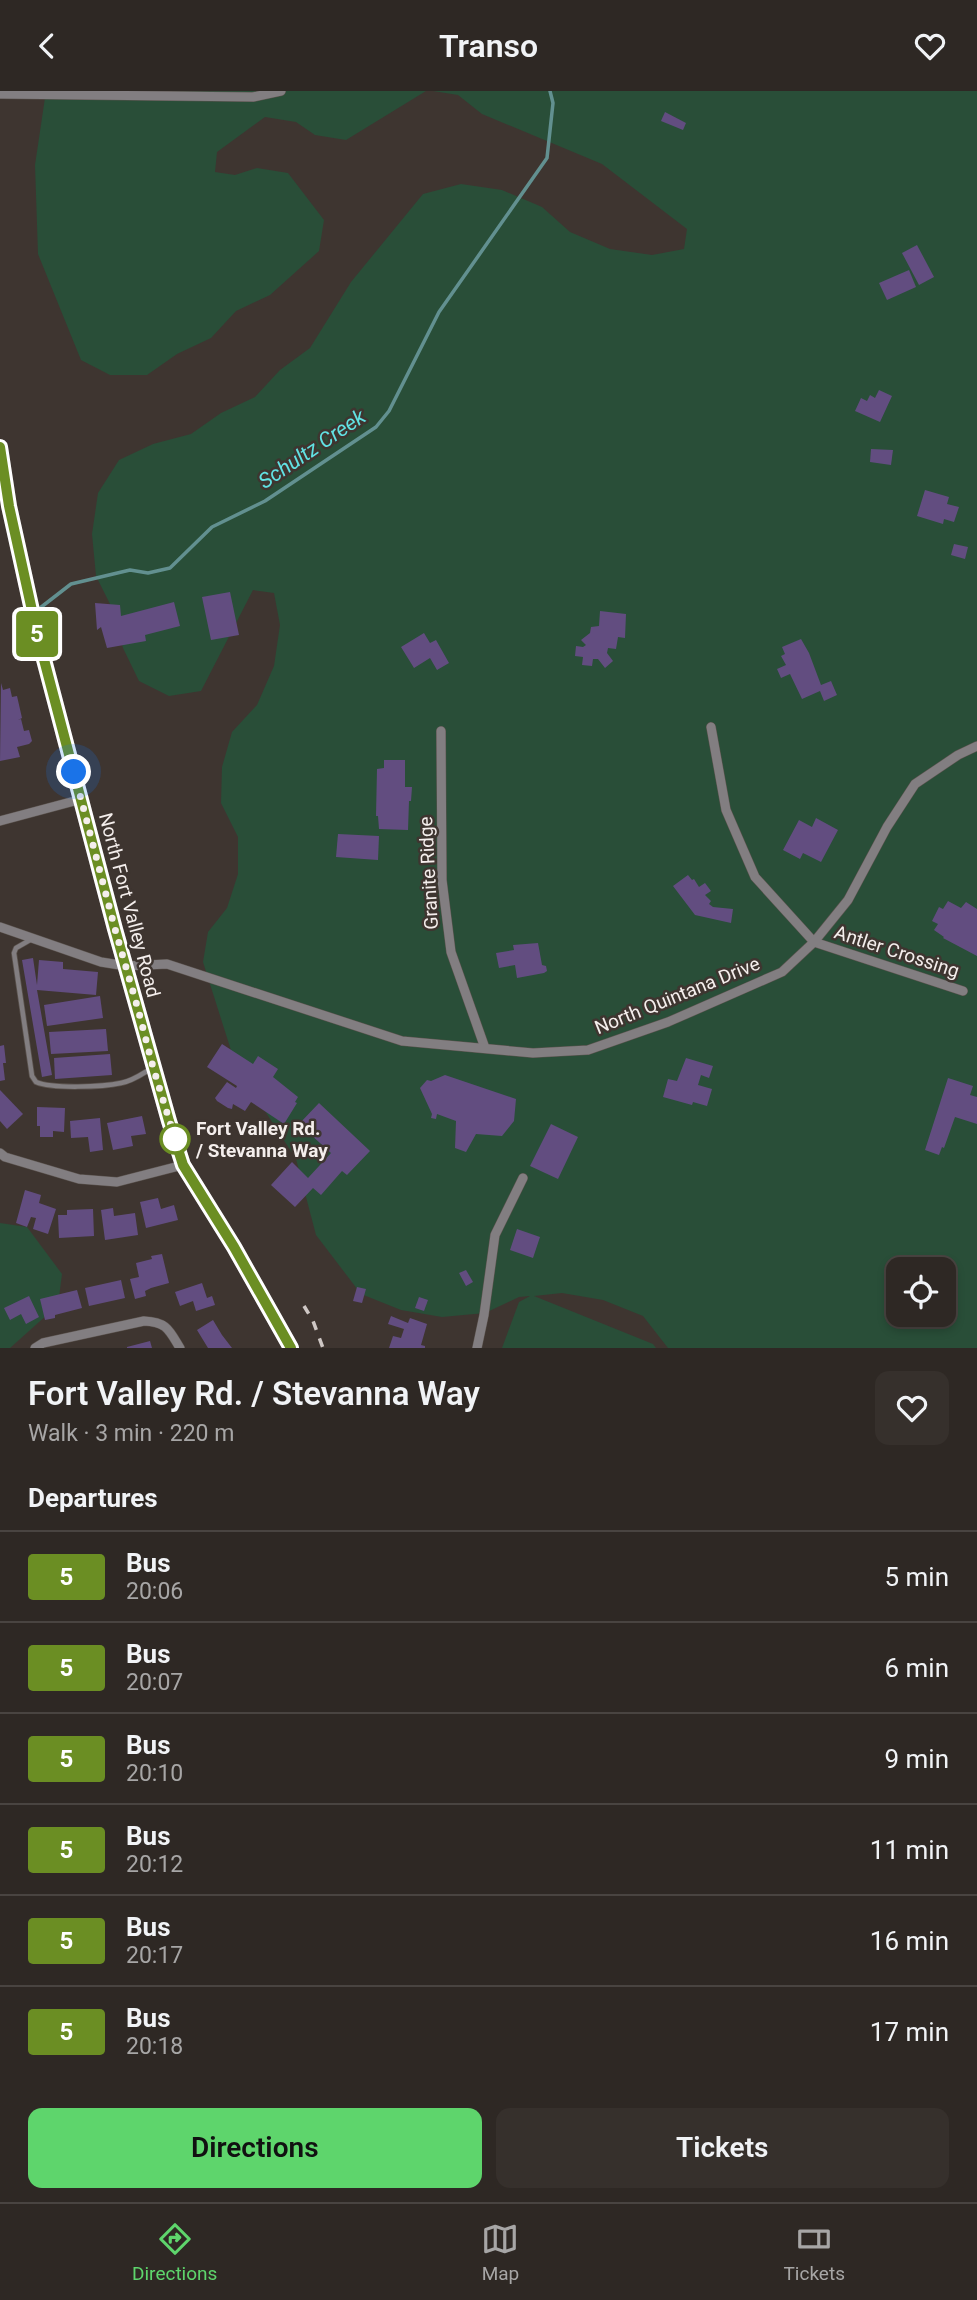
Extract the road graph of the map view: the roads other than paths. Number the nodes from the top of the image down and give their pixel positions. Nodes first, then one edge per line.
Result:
1 (281, 91) edge
2 (0, 94) edge
3 (0, 447) edge
4 (711, 727) dead end
5 (441, 731) dead end
6 (977, 746) edge
7 (82, 799) junction
8 (0, 821) edge
9 (0, 927) edge
10 (32, 939) junction
11 (814, 942) junction
12 (126, 967) junction
13 (963, 991) dead end
14 (485, 1048) junction
15 (153, 1067) junction
16 (0, 1153) edge
17 (183, 1165) junction
18 (523, 1178) dead end
19 (35, 1348) edge
20 (180, 1348) edge
21 (291, 1348) edge
22 (477, 1348) edge

1 - 2 street
3 - 7 main road, North Fort Valley Road
4 - 11 street, Antler Crossing
5 - 14 street, Granite Ridge
6 - 11 street, North Quintana Drive
7 - 8 street
7 - 12 main road, North Fort Valley Road
9 - 10 street, North Quintana Drive
10 - 12 street, North Quintana Drive
10 - 15 lane
11 - 13 street, Antler Crossing
11 - 14 street, North Quintana Drive
12 - 14 street, North Quintana Drive
12 - 15 main road, North Fort Valley Road
15 - 17 main road, North Fort Valley Road
16 - 17 street
17 - 21 main road, North Fort Valley Road
18 - 22 street
19 - 20 street

